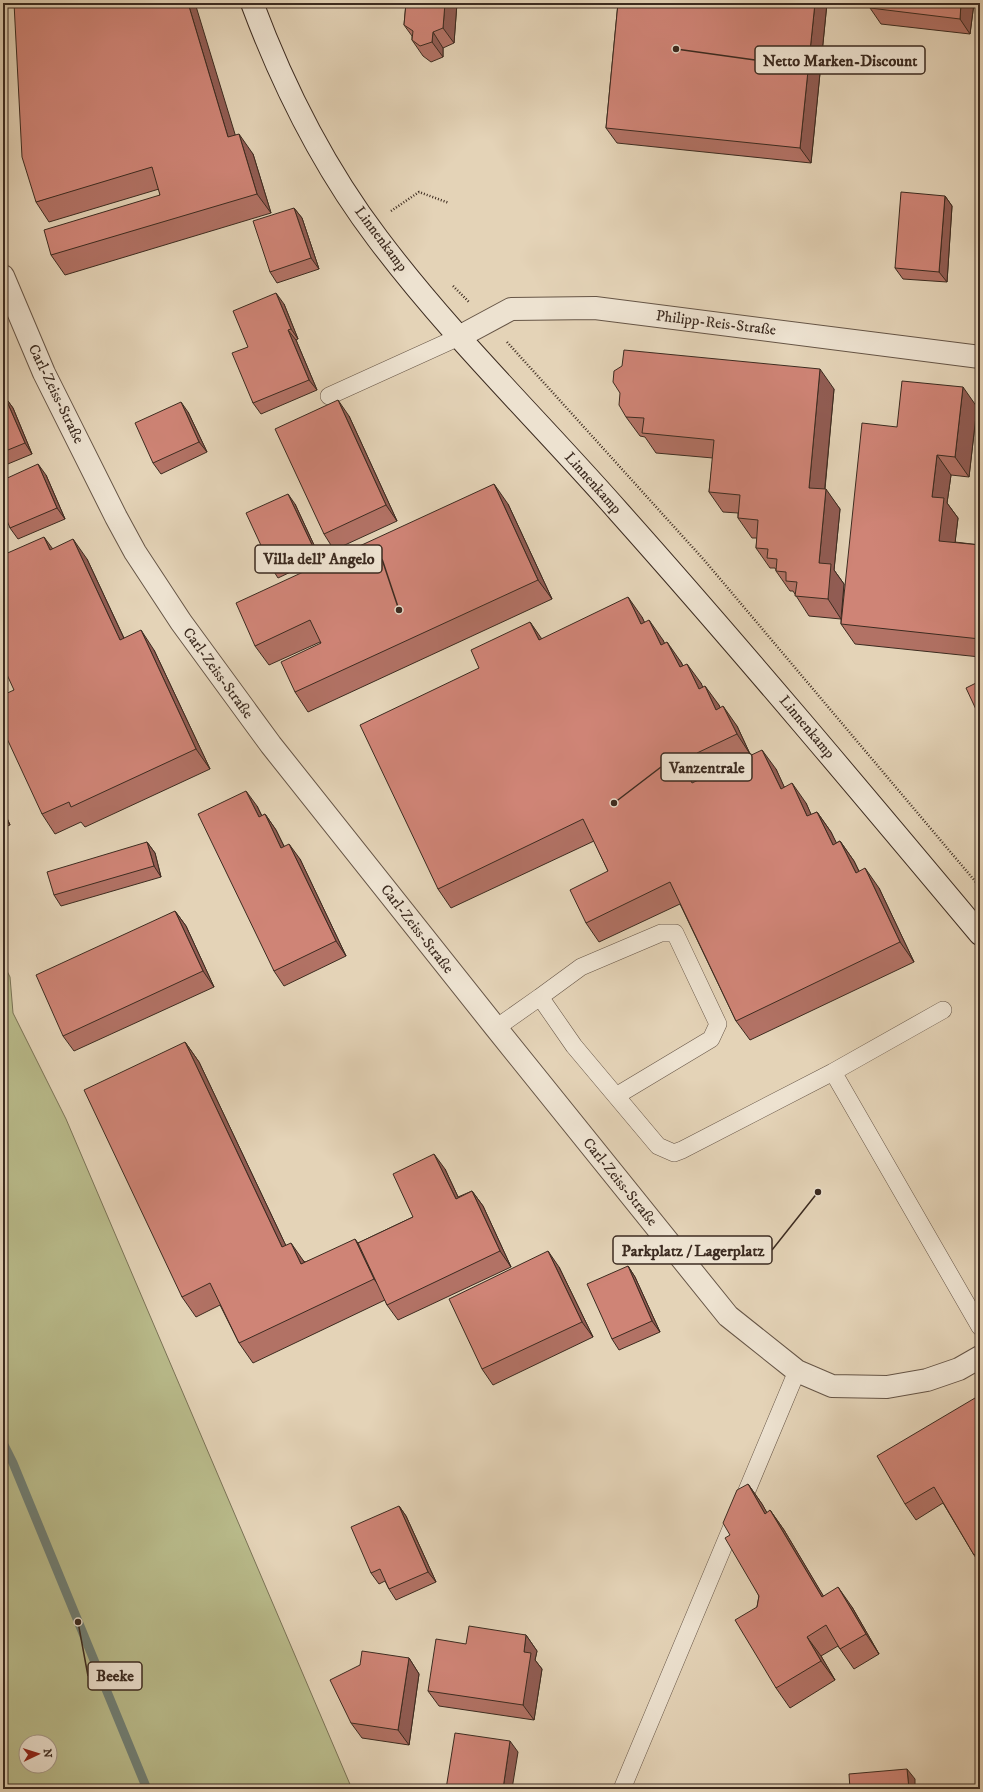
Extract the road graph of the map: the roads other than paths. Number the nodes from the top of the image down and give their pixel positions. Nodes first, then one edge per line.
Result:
1 (252, 3) edge
2 (3, 276) edge
3 (459, 337) junction
4 (980, 357) edge
5 (329, 396) dead end
6 (980, 934) edge
7 (540, 997) junction
8 (943, 1010) dead end
9 (496, 1028) junction
10 (833, 1072) junction
11 (616, 1096) junction
12 (980, 1327) edge
13 (980, 1357) edge
14 (798, 1371) junction
15 (622, 1789) edge

1 - 3 street, Linnenkamp
2 - 9 street, Carl-Zeiss-Straße
3 - 4 street, Philipp-Reis-Straße
3 - 5 lane
3 - 6 street, Linnenkamp
7 - 9 lane
7 - 11 lane
7 - 11 lane
8 - 10 lane
9 - 14 street, Carl-Zeiss-Straße
10 - 11 lane
10 - 12 lane
13 - 14 street, Carl-Zeiss-Straße
14 - 15 lane

